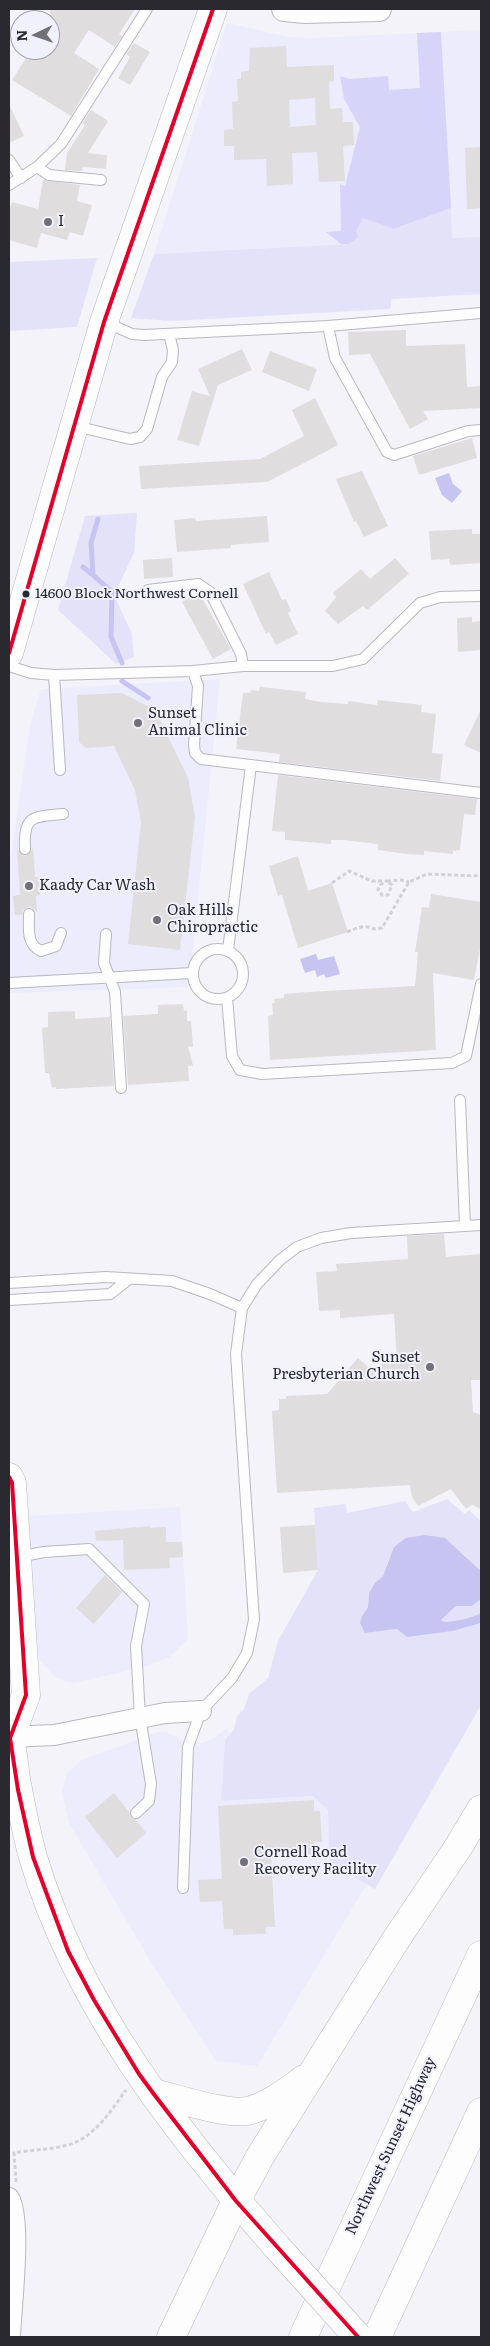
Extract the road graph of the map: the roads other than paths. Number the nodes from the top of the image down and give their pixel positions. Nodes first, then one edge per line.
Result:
1 (148, 9) edge
2 (213, 9) edge
3 (284, 9) edge
4 (379, 9) edge
5 (9, 160) edge
6 (37, 167) junction
7 (21, 178) junction
8 (101, 180) dead end
9 (9, 185) edge
10 (481, 313) edge
11 (104, 322) junction
12 (328, 326) junction
13 (169, 334) junction
14 (74, 426) junction
15 (481, 430) edge
16 (148, 590) dead end
17 (481, 596) edge
18 (9, 653) edge
19 (9, 666) edge
20 (243, 666) junction
21 (193, 671) junction
22 (54, 675) junction
23 (250, 765) junction
24 (60, 770) dead end
25 (481, 793) edge
26 (63, 814) dead end
27 (25, 849) dead end
28 (29, 914) dead end
29 (61, 933) dead end
30 (106, 934) dead end
31 (228, 950) junction
32 (192, 973) junction
33 (110, 978) junction
34 (9, 983) edge
35 (481, 984) edge
36 (227, 998) junction
37 (121, 1088) dead end
38 (460, 1100) dead end
39 (481, 1225) edge
40 (465, 1226) junction
41 (129, 1279) junction
42 (9, 1283) edge
43 (9, 1300) edge
44 (242, 1308) junction
45 (9, 1477) edge
46 (17, 1557) junction
47 (201, 1711) junction
48 (140, 1717) junction
49 (9, 1737) edge
50 (481, 1809) edge
51 (136, 1814) dead end
52 (183, 1888) dead end
53 (481, 1955) edge
54 (313, 2072) junction
55 (146, 2083) junction
56 (481, 2112) edge
57 (12, 2194) edge
58 (236, 2201) junction
59 (10, 2337) edge
60 (171, 2337) edge
61 (303, 2337) edge
62 (358, 2337) edge
63 (377, 2337) edge

1 - 6 lane
2 - 11 main road
3 - 4 street
5 - 7 lane
6 - 7 lane
6 - 8 lane
7 - 9 lane
10 - 12 lane
11 - 13 lane
11 - 14 main road
12 - 13 lane
12 - 15 lane
13 - 14 lane
14 - 18 main road
16 - 20 lane
17 - 20 lane
19 - 22 lane
20 - 21 lane
21 - 22 lane
21 - 23 lane
22 - 24 lane
23 - 25 lane
23 - 31 lane
26 - 27 lane
28 - 29 lane
30 - 33 lane
31 - 32 lane
31 - 36 lane
32 - 33 lane
32 - 36 lane
33 - 34 lane
33 - 37 lane
35 - 36 lane
38 - 40 lane
39 - 40 lane
40 - 44 lane
41 - 42 lane
41 - 43 lane
41 - 44 lane
44 - 47 lane
45 - 46 main road
46 - 48 lane
46 - 49 main road
47 - 48 street
47 - 52 lane
48 - 49 street
48 - 51 lane
49 - 55 main road
50 - 54 main road
53 - 61 main road, Northwest Sunset Highway
54 - 55 main road
54 - 58 main road
55 - 58 main road
56 - 63 main road
57 - 59 street
58 - 60 main road
58 - 62 main road, bridge

